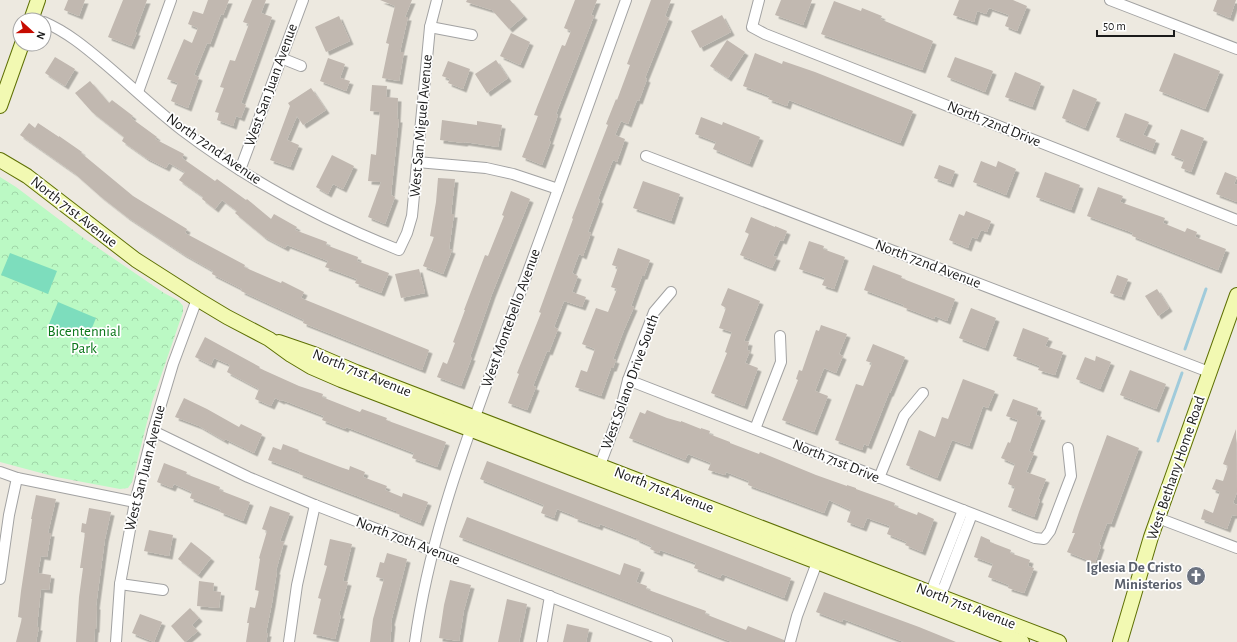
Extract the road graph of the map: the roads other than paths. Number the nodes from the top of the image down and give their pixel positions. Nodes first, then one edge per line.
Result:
1 (38, 0) edge
2 (171, 0) edge
3 (302, 0) edge
4 (436, 0) edge
5 (626, 0) edge
6 (759, 0) edge
7 (1110, 0) edge
8 (37, 12) edge
9 (52, 26) edge
10 (430, 27) junction
11 (472, 35) dead end
12 (1237, 49) edge
13 (19, 52) edge
14 (281, 58) junction
15 (302, 66) dead end
16 (138, 92) junction
17 (0, 106) edge
18 (646, 156) dead end
19 (0, 160) edge
20 (417, 162) junction
21 (240, 170) junction
22 (558, 189) junction
23 (1237, 220) edge
24 (399, 250) joint
25 (671, 292) dead end
26 (1237, 295) edge
27 (197, 299) junction
28 (780, 336) dead end
29 (1210, 372) junction
30 (628, 380) junction
31 (923, 393) dead end
32 (473, 423) junction
33 (755, 429) junction
34 (153, 431) junction
35 (1068, 448) dead end
36 (597, 471) junction
37 (0, 472) edge
38 (17, 478) junction
39 (879, 478) junction
40 (135, 502) junction
41 (315, 505) junction
42 (967, 512) junction
43 (1158, 518) junction
44 (1237, 548) edge
45 (433, 550) junction
46 (819, 556) junction
47 (0, 579) edge
48 (120, 584) junction
49 (163, 590) dead end
50 (550, 596) junction
51 (934, 600) junction
52 (1034, 638) edge
53 (116, 642) edge
54 (288, 642) edge
55 (415, 642) edge
56 (542, 642) edge
57 (665, 642) edge
58 (790, 642) edge
59 (1022, 642) edge
60 (1059, 642) edge
61 (1120, 642) edge

1 - 8 street
2 - 16 street
3 - 14 street, West San Juan Avenue
4 - 10 street, West San Miguel Avenue
5 - 22 street, West Montebello Avenue
6 - 23 street, North 72nd Drive
7 - 12 street
9 - 16 street, North 72nd Avenue
10 - 11 street
10 - 20 street, West San Miguel Avenue
13 - 17 street
14 - 15 street
14 - 21 street, West San Juan Avenue
16 - 21 street, North 72nd Avenue
18 - 29 street, North 72nd Avenue
19 - 27 street, North 71st Avenue
20 - 22 street
20 - 24 street, West San Miguel Avenue
21 - 24 street, North 72nd Avenue
22 - 32 street, West Montebello Avenue
25 - 30 street, West Solano Drive South
26 - 29 street, West Bethany Home Road
27 - 32 street, North 71st Avenue
27 - 34 street, West San Juan Avenue
28 - 33 street
29 - 43 street, West Bethany Home Road
30 - 33 street, North 71st Drive
30 - 36 street, West Solano Drive South
31 - 39 street
32 - 36 street, North 71st Avenue
32 - 45 street, West Montebello Avenue
33 - 39 street, North 71st Drive
34 - 40 street, West San Juan Avenue
34 - 41 street, North 70th Avenue
35 - 42 street, North 71st Drive
36 - 46 street, North 71st Avenue
37 - 38 street
38 - 40 street
38 - 47 street
39 - 42 street, North 71st Drive
40 - 48 street, West San Juan Avenue
41 - 45 street, North 70th Avenue
41 - 54 street
42 - 51 street
43 - 44 street
43 - 61 street, West Bethany Home Road
45 - 50 street, North 70th Avenue
45 - 55 street, West Montebello Avenue
46 - 51 street, North 71st Avenue
46 - 58 street
48 - 49 street
48 - 53 street, West San Juan Avenue
50 - 56 street
50 - 57 street, North 70th Avenue
51 - 52 street, North 71st Avenue
51 - 59 street, North 71st Avenue
52 - 60 street, North 71st Avenue

